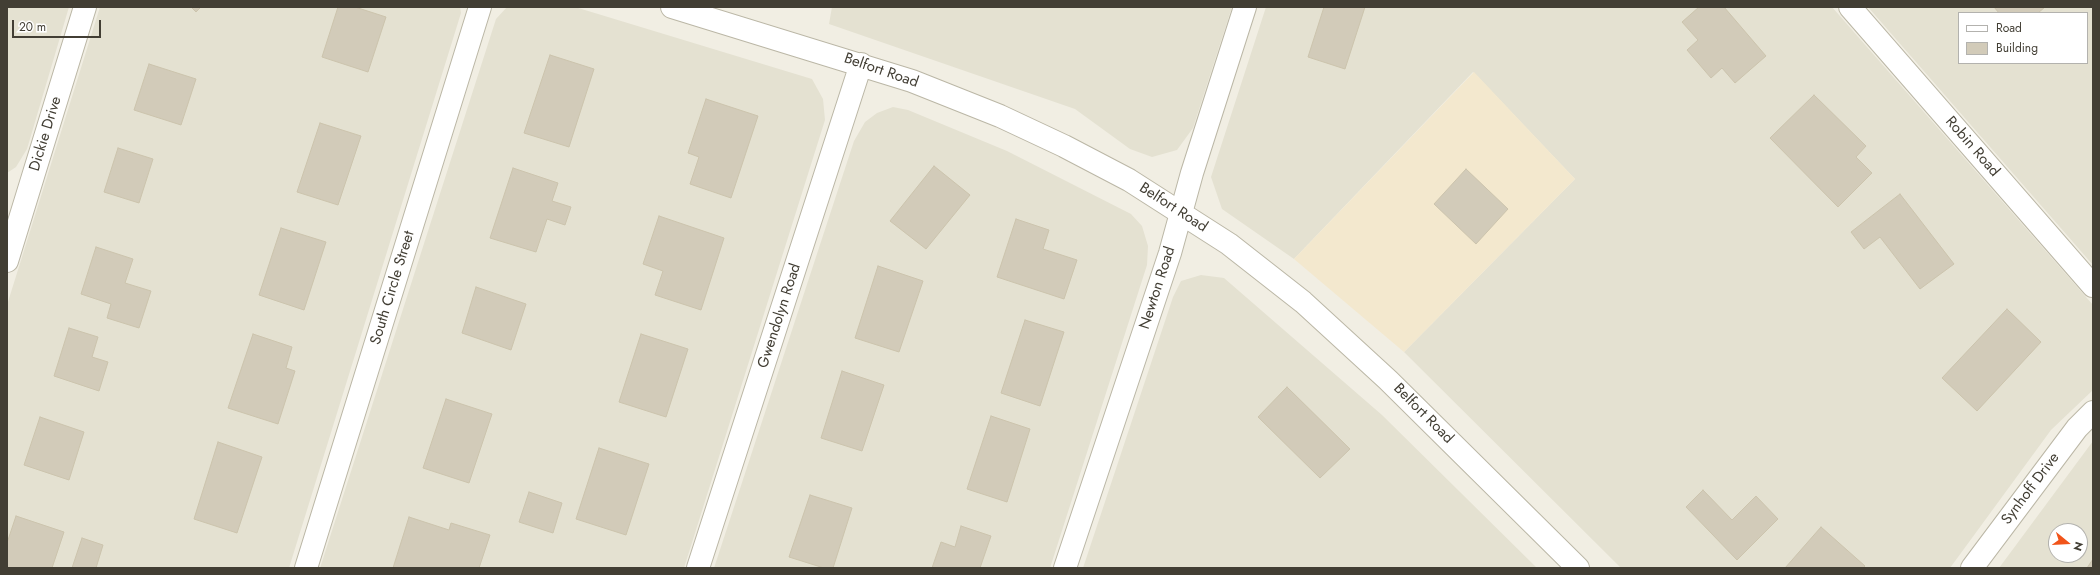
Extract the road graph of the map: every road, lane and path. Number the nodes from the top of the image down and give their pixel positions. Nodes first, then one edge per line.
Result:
1 (85, 7) edge
2 (480, 7) edge
3 (672, 7) edge
4 (1245, 7) edge
5 (1850, 7) edge
6 (861, 64) junction
7 (14, 212) edge
8 (1181, 212) junction
9 (7, 261) edge
10 (2093, 286) edge
11 (2093, 412) edge
12 (306, 568) edge
13 (698, 568) edge
14 (1065, 568) edge
15 (1578, 568) edge
16 (1972, 568) edge

1 - 7 street, Dickie Drive
2 - 12 street, South Circle Street
3 - 6 street, Belfort Road
4 - 8 street, Newton Road
5 - 10 street, Robin Road
6 - 8 street, Belfort Road
6 - 13 street, Gwendolyn Road
7 - 9 street, Dickie Drive
8 - 14 street, Newton Road
8 - 15 street, Belfort Road
11 - 16 street, Synhoff Drive

